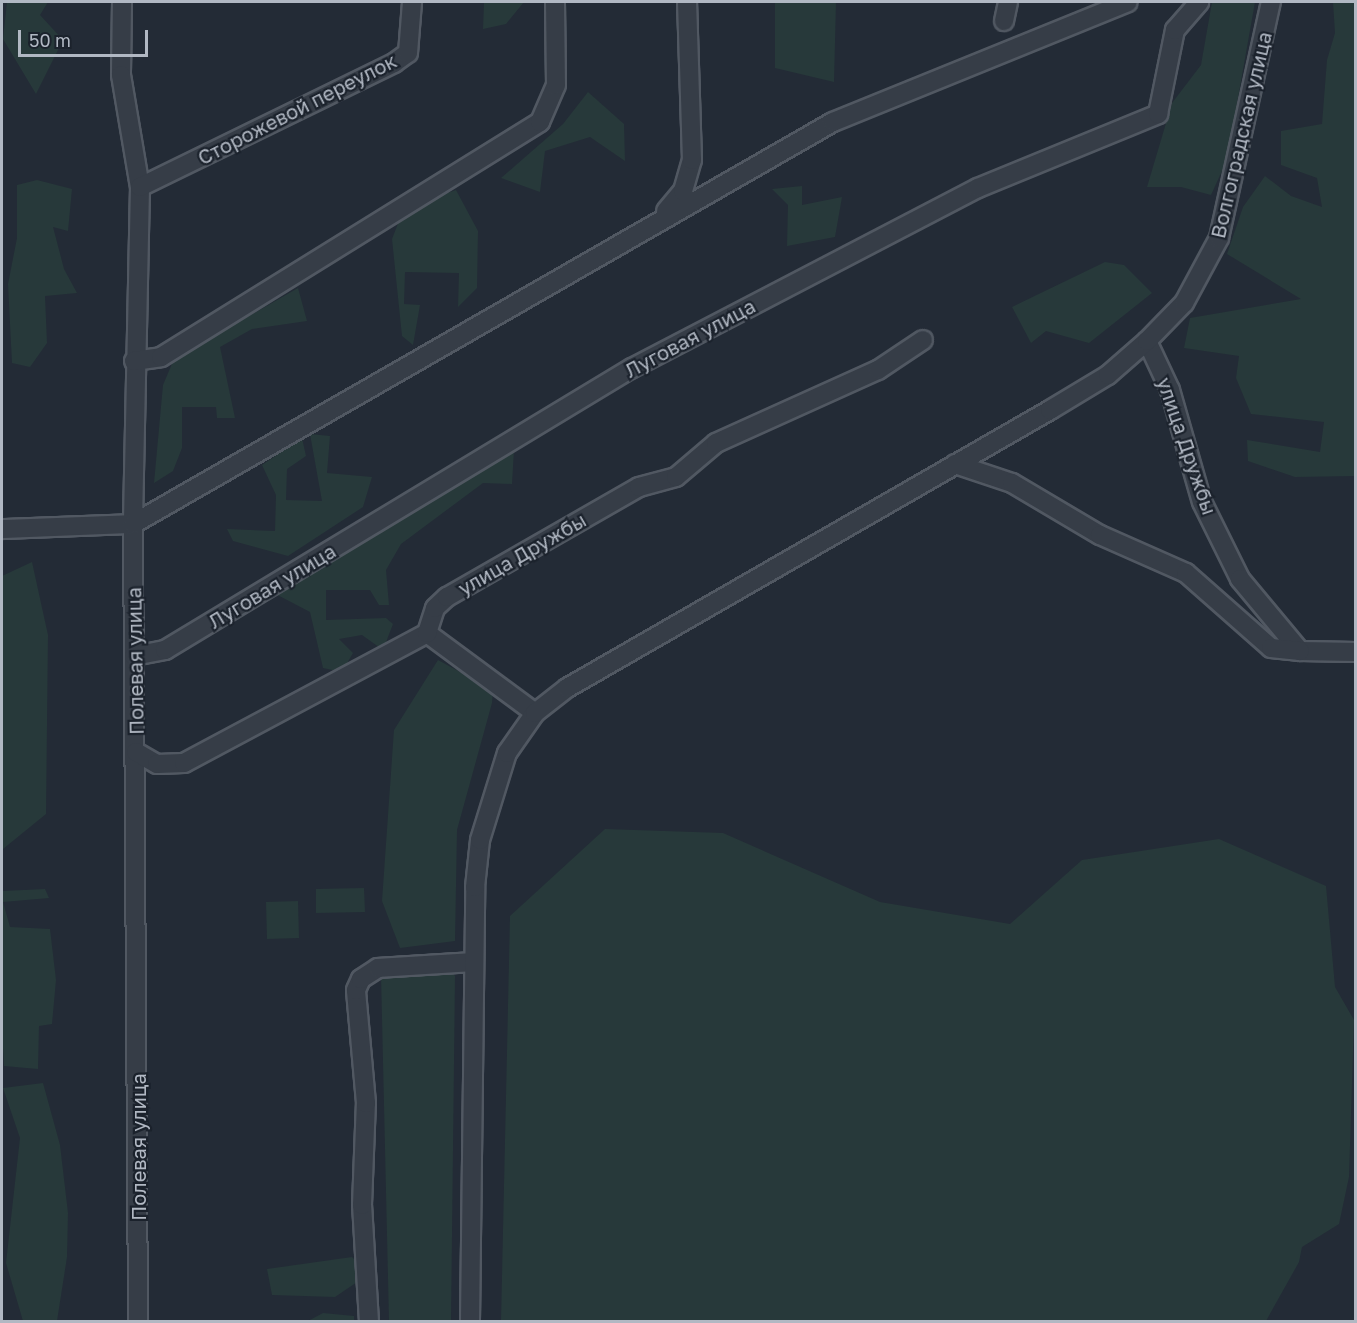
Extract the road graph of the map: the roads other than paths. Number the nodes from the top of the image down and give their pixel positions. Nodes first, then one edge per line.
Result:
1 (122, 2) edge
2 (412, 2) edge
3 (555, 2) edge
4 (687, 2) edge
5 (1008, 2) edge
6 (1128, 2) edge
7 (1198, 2) edge
8 (1271, 2) edge
9 (1004, 21) dead end
10 (692, 160) junction
11 (140, 187) junction
12 (712, 190) junction
13 (646, 228) junction
14 (923, 340) dead end
15 (1147, 341) junction
16 (134, 361) junction
17 (955, 464) junction
18 (133, 524) junction
19 (2, 529) edge
20 (427, 633) junction
21 (1300, 651) junction
22 (1356, 652) edge
23 (134, 656) junction
24 (535, 713) junction
25 (136, 752) junction
26 (472, 962) junction
27 (138, 1322) edge
28 (369, 1322) edge
29 (470, 1322) edge

1 - 11 street, Полевая улица
2 - 11 street, Сторожевой переулок
3 - 16 street
4 - 10 street
5 - 9 street
6 - 12 street
7 - 23 street, Луговая улица
8 - 15 street, Волгоградская улица
10 - 12 street
10 - 13 street
11 - 16 street, Полевая улица
12 - 13 street
13 - 18 street
14 - 20 street, улица Дружбы
15 - 17 street, Волгоградская улица
15 - 21 street, улица Дружбы
16 - 18 street, Полевая улица
17 - 21 street
17 - 24 street, Волгоградская улица
18 - 19 street
18 - 23 street, Полевая улица
20 - 24 street
20 - 25 street
21 - 22 street
23 - 25 street, Полевая улица
24 - 26 street, Волгоградская улица
25 - 27 street, Полевая улица
26 - 28 street
26 - 29 street, Волгоградская улица

